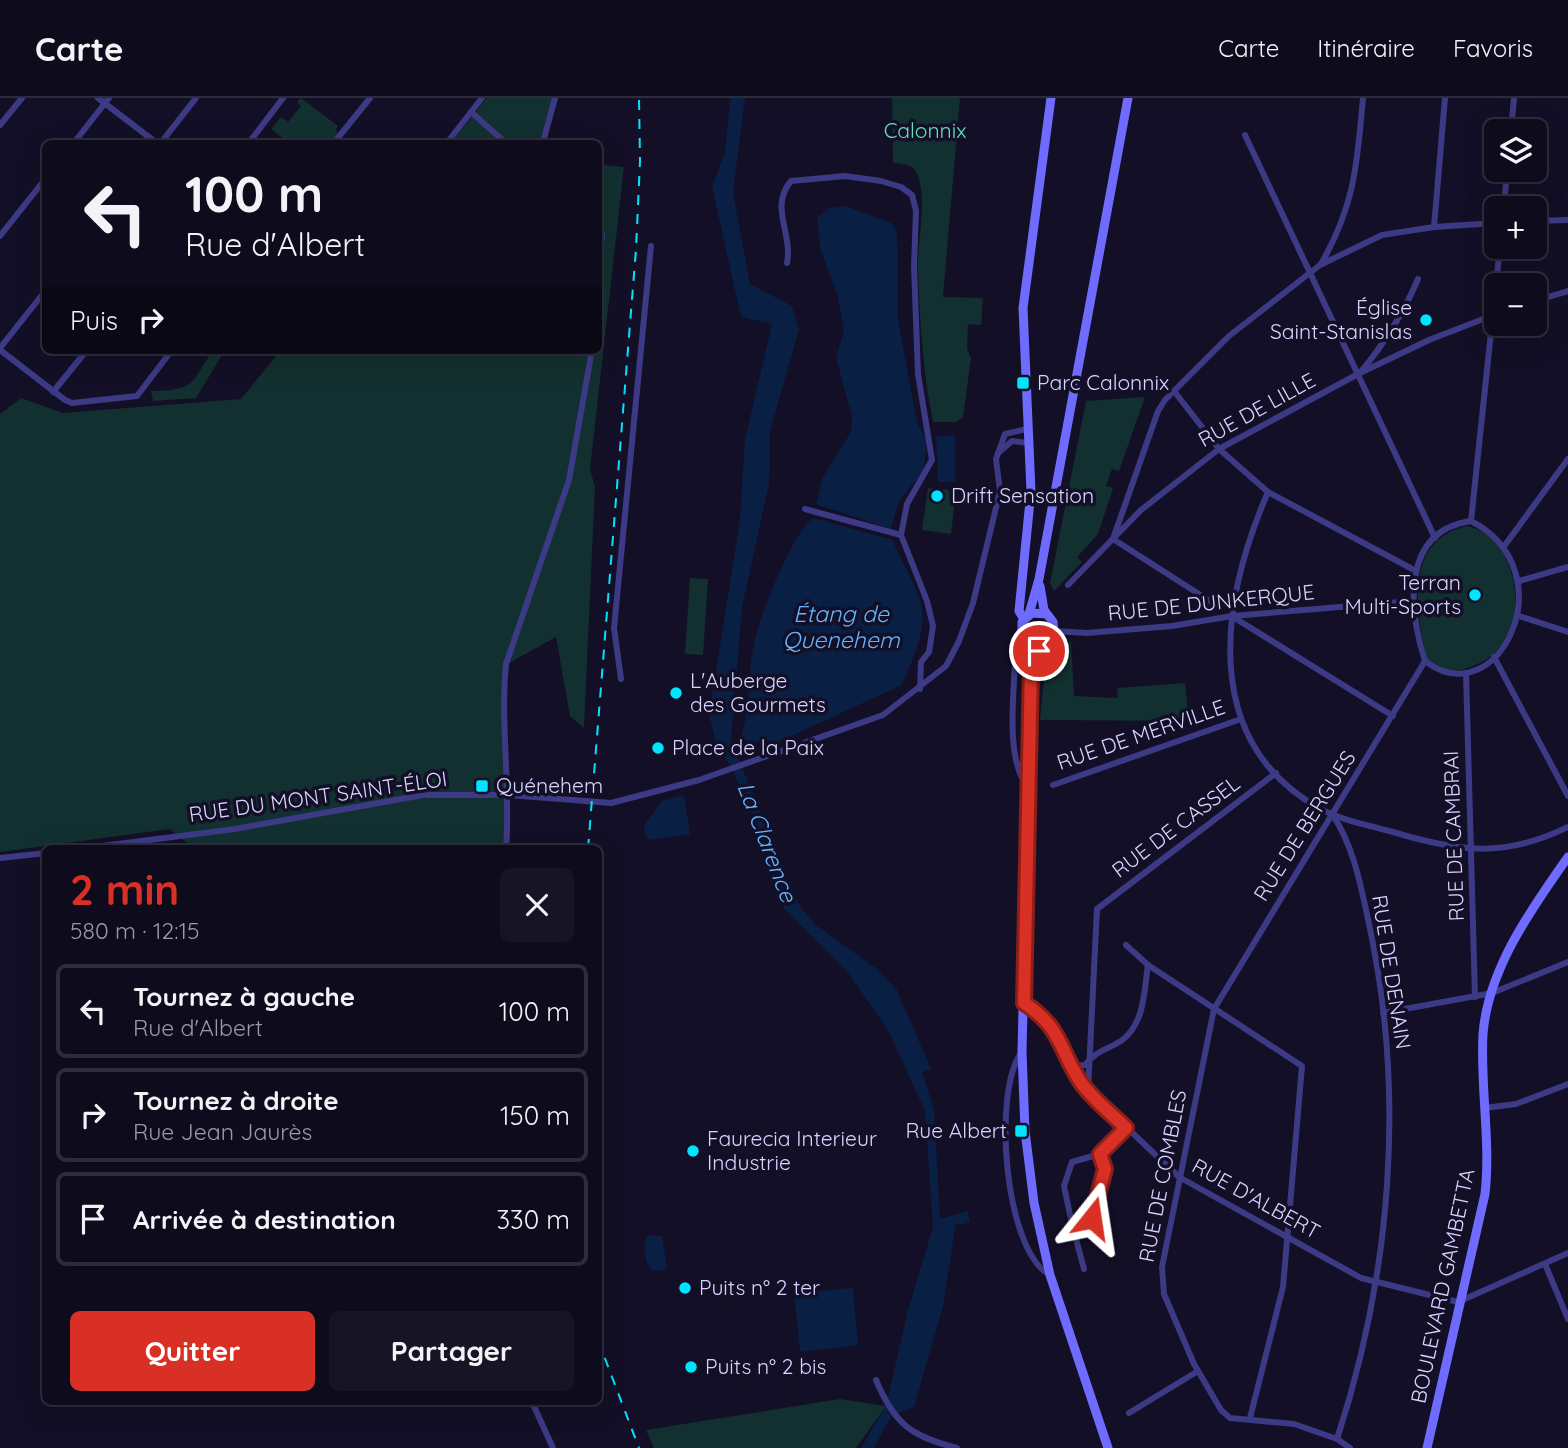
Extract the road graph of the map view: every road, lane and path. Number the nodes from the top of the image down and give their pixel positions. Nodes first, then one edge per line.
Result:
1 (22, 98) edge
2 (196, 98) edge
3 (283, 98) edge
4 (370, 98) edge
5 (482, 98) edge
6 (555, 98) edge
7 (1051, 98) edge
8 (1126, 98) edge
9 (1363, 98) edge
10 (1446, 98) edge
11 (1514, 98) edge
12 (104, 100) edge
13 (471, 112) junction
14 (1512, 119) edge
15 (0, 125) edge
16 (1245, 135) dead end
17 (76, 140) edge
18 (154, 140) edge
19 (162, 140) edge
20 (250, 140) edge
21 (336, 140) edge
22 (449, 140) edge
23 (502, 140) edge
24 (544, 140) edge
25 (42, 183) edge
26 (1568, 220) edge
27 (1547, 221) edge
28 (1484, 224) edge
29 (1434, 227) junction
30 (0, 236) edge
31 (652, 246) dead end
32 (787, 263) dead end
33 (1320, 265) junction
34 (1311, 272) junction
35 (1418, 279) dead end
36 (1568, 291) edge
37 (42, 295) edge
38 (1547, 297) edge
39 (1484, 319) edge
40 (1493, 336) edge
41 (0, 349) edge
42 (84, 354) edge
43 (169, 354) edge
44 (591, 354) edge
45 (1358, 374) junction
46 (1174, 391) junction
47 (53, 392) junction
48 (1027, 429) junction
49 (1028, 443) junction
50 (1219, 449) junction
51 (997, 454) junction
52 (1568, 459) edge
53 (1268, 492) junction
54 (805, 509) dead end
55 (1471, 521) junction
56 (901, 535) junction
57 (1434, 538) junction
58 (1113, 539) junction
59 (1505, 545) junction
60 (1568, 566) edge
61 (1416, 571) junction
62 (1039, 579) junction
63 (1519, 581) junction
64 (1068, 585) dead end
65 (1413, 601) junction
66 (1216, 606) dead end
67 (1046, 614) junction
68 (1027, 616) junction
69 (1232, 616) junction
70 (1519, 616) junction
71 (1054, 631) junction
72 (1568, 632) edge
73 (1025, 639) junction
74 (1044, 644) junction
75 (1494, 657) junction
76 (1425, 661) junction
77 (1031, 668) junction
78 (1466, 673) junction
79 (621, 680) dead end
80 (920, 689) junction
81 (1393, 716) junction
82 (1241, 719) junction
83 (1276, 773) junction
84 (1053, 785) dead end
85 (1028, 788) junction
86 (509, 794) junction
87 (1568, 796) edge
88 (1332, 814) junction
89 (1568, 827) edge
90 (110, 845) edge
91 (506, 845) edge
92 (1472, 850) junction
93 (42, 853) edge
94 (1568, 857) edge
95 (0, 858) edge
96 (1126, 945) dead end
97 (1568, 962) edge
98 (1148, 965) junction
99 (1492, 993) junction
100 (1475, 997) junction
101 (1024, 1003) junction
102 (1214, 1009) junction
103 (1383, 1013) junction
104 (1022, 1052) junction
105 (1090, 1057) junction
106 (1073, 1066) junction
107 (1568, 1084) edge
108 (1088, 1091) junction
109 (1485, 1108) junction
110 (1126, 1128) junction
111 (1100, 1154) junction
112 (1179, 1177) junction
113 (1072, 1224) junction
114 (1288, 1237) junction
115 (1568, 1253) edge
116 (1545, 1264) junction
117 (1084, 1269) dead end
118 (1050, 1275) junction
119 (1377, 1284) junction
120 (1458, 1301) junction
121 (1568, 1319) edge
122 (1198, 1371) junction
123 (876, 1380) dead end
124 (533, 1405) edge
125 (1129, 1413) dead end
126 (1250, 1418) junction
127 (1337, 1439) junction
128 (553, 1448) edge
129 (957, 1448) edge
130 (1108, 1448) edge
131 (1350, 1448) edge
132 (1427, 1448) edge

1 - 15 street
2 - 19 street
3 - 20 street
4 - 21 street
5 - 13 street
6 - 24 street
7 - 48 main road
8 - 62 main road
9 - 33 street
10 - 29 street
11 - 14 street
12 - 17 street
12 - 18 street
13 - 22 street
13 - 23 street
16 - 34 street
25 - 30 street
26 - 27 street
28 - 29 street
29 - 33 street
31 - 79 street
32 - 56 street
33 - 34 street
34 - 45 street
34 - 46 street
35 - 45 street
36 - 38 street
37 - 41 street
39 - 45 street, RUE DE LILLE
40 - 55 street
41 - 47 street
42 - 47 street
43 - 47 street
44 - 86 street
45 - 50 street, RUE DE LILLE
45 - 57 street
46 - 50 street
46 - 58 street
48 - 49 main road
48 - 51 street
49 - 51 street
49 - 68 main road
50 - 53 street
50 - 58 street, RUE DE LILLE
51 - 80 street
52 - 59 street
53 - 61 street
53 - 69 street
54 - 56 street
55 - 57 street
55 - 59 street
56 - 80 street
57 - 61 street
58 - 64 street, RUE DE LILLE
58 - 66 street
59 - 63 street
60 - 63 street
61 - 65 street
62 - 67 main road
62 - 68 main road
63 - 70 street
65 - 69 street, RUE DE DUNKERQUE
65 - 76 street
67 - 68 main road
67 - 71 main road
68 - 73 main road
69 - 71 street, RUE DE DUNKERQUE
69 - 81 street
69 - 82 street
70 - 72 street
70 - 75 street
71 - 74 main road
73 - 74 main road
73 - 77 main road
73 - 85 street
74 - 77 main road
75 - 78 street
75 - 87 street
76 - 78 street
76 - 81 street, RUE DE BERGUES
77 - 85 main road
78 - 92 street, RUE DE CAMBRAI
80 - 86 street, RUE DU MONT SAINT-ÉLOI
81 - 88 street, RUE DE BERGUES
82 - 83 street
82 - 84 street, RUE DE MERVILLE
83 - 88 street
83 - 105 street, RUE DE CASSEL
85 - 101 main road
86 - 90 street, RUE DU MONT SAINT-ÉLOI
86 - 91 street
88 - 92 street
88 - 102 street, RUE DE BERGUES
88 - 103 street, RUE DE DENAIN
89 - 92 street
92 - 100 street, RUE DE CAMBRAI
93 - 95 street
94 - 99 main road, BOULEVARD GAMBETTA
96 - 98 street
97 - 99 street
98 - 102 street
98 - 105 street
99 - 100 street
99 - 109 main road, BOULEVARD GAMBETTA
100 - 103 street
101 - 104 main road
101 - 106 street, RUE D'ALBERT
102 - 112 street, RUE DE COMBLES
102 - 114 street
103 - 119 street, RUE DE DENAIN
104 - 118 main road
104 - 118 street
105 - 106 street
105 - 108 street
106 - 108 street, RUE D'ALBERT
107 - 109 street
108 - 110 street, RUE D'ALBERT
109 - 120 main road, BOULEVARD GAMBETTA
110 - 111 street
110 - 112 street, RUE D'ALBERT
111 - 113 street
111 - 113 street
112 - 114 street, RUE D'ALBERT
112 - 122 street, RUE DE COMBLES
113 - 117 street
114 - 119 street, RUE D'ALBERT
114 - 126 street
115 - 116 street
116 - 120 street
116 - 121 street
118 - 130 main road
119 - 120 street, RUE D'ALBERT
119 - 127 street, RUE DE DENAIN
120 - 132 main road, BOULEVARD GAMBETTA
122 - 125 street
122 - 126 street, RUE DE COMBLES
123 - 129 street
124 - 128 street
126 - 127 street
127 - 131 street

